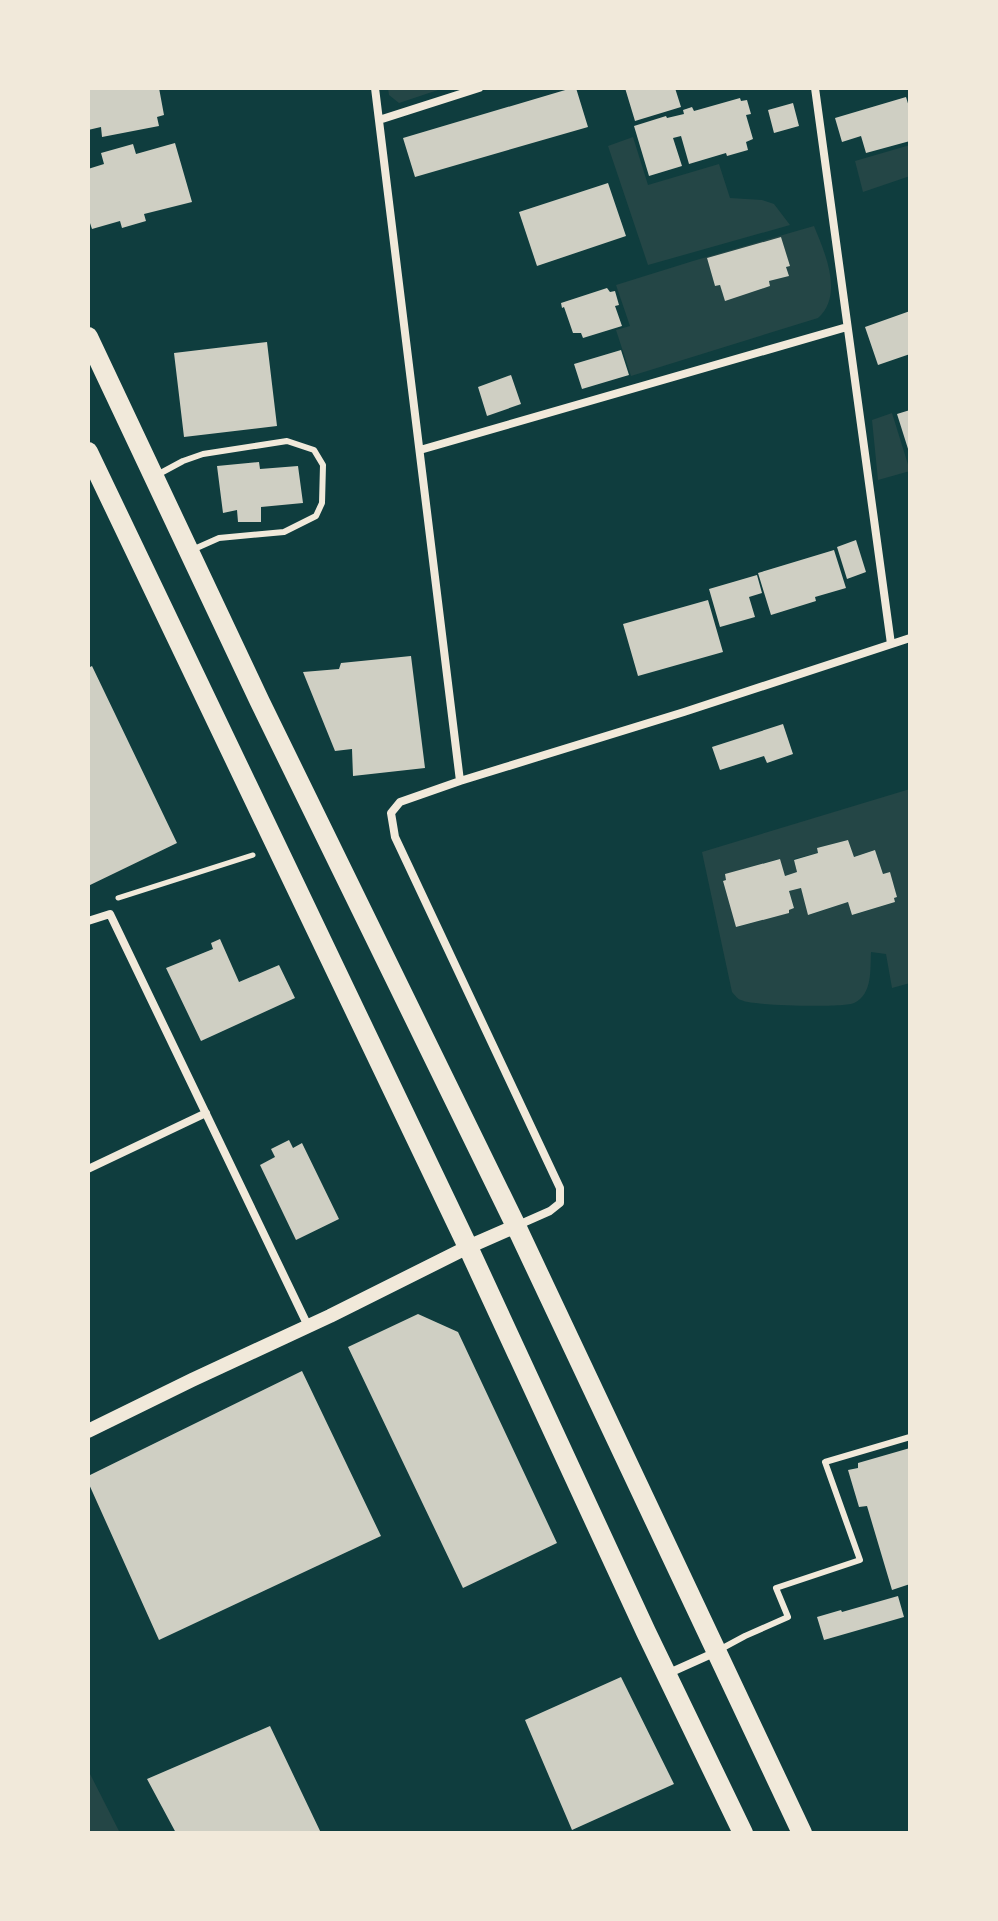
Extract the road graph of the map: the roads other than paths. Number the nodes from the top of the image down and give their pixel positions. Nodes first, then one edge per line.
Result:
1 (375, 88) edge
2 (479, 88) edge
3 (815, 88) edge
4 (379, 120) junction
5 (847, 327) junction
6 (88, 337) edge
7 (420, 450) junction
8 (88, 452) edge
9 (154, 477) junction
10 (189, 551) junction
11 (910, 638) edge
12 (891, 644) junction
13 (460, 781) junction
14 (88, 921) edge
15 (206, 1113) junction
16 (88, 1169) edge
17 (516, 1226) junction
18 (468, 1247) junction
19 (308, 1326) junction
20 (88, 1431) edge
21 (910, 1437) edge
22 (716, 1652) junction
23 (666, 1674) junction
24 (743, 1833) edge
25 (802, 1833) edge

1 - 4 street
2 - 4 street
3 - 5 street
4 - 7 street
5 - 7 street
5 - 12 street
6 - 9 main road
7 - 13 street
8 - 18 main road
9 - 10 main road
9 - 10 lane
10 - 17 main road
11 - 12 street
12 - 13 street
13 - 17 street
14 - 15 street
15 - 16 street
15 - 19 street
17 - 18 street
17 - 22 main road
18 - 19 street
18 - 23 main road
19 - 20 street
21 - 22 lane
22 - 23 street
22 - 25 main road
23 - 24 main road

